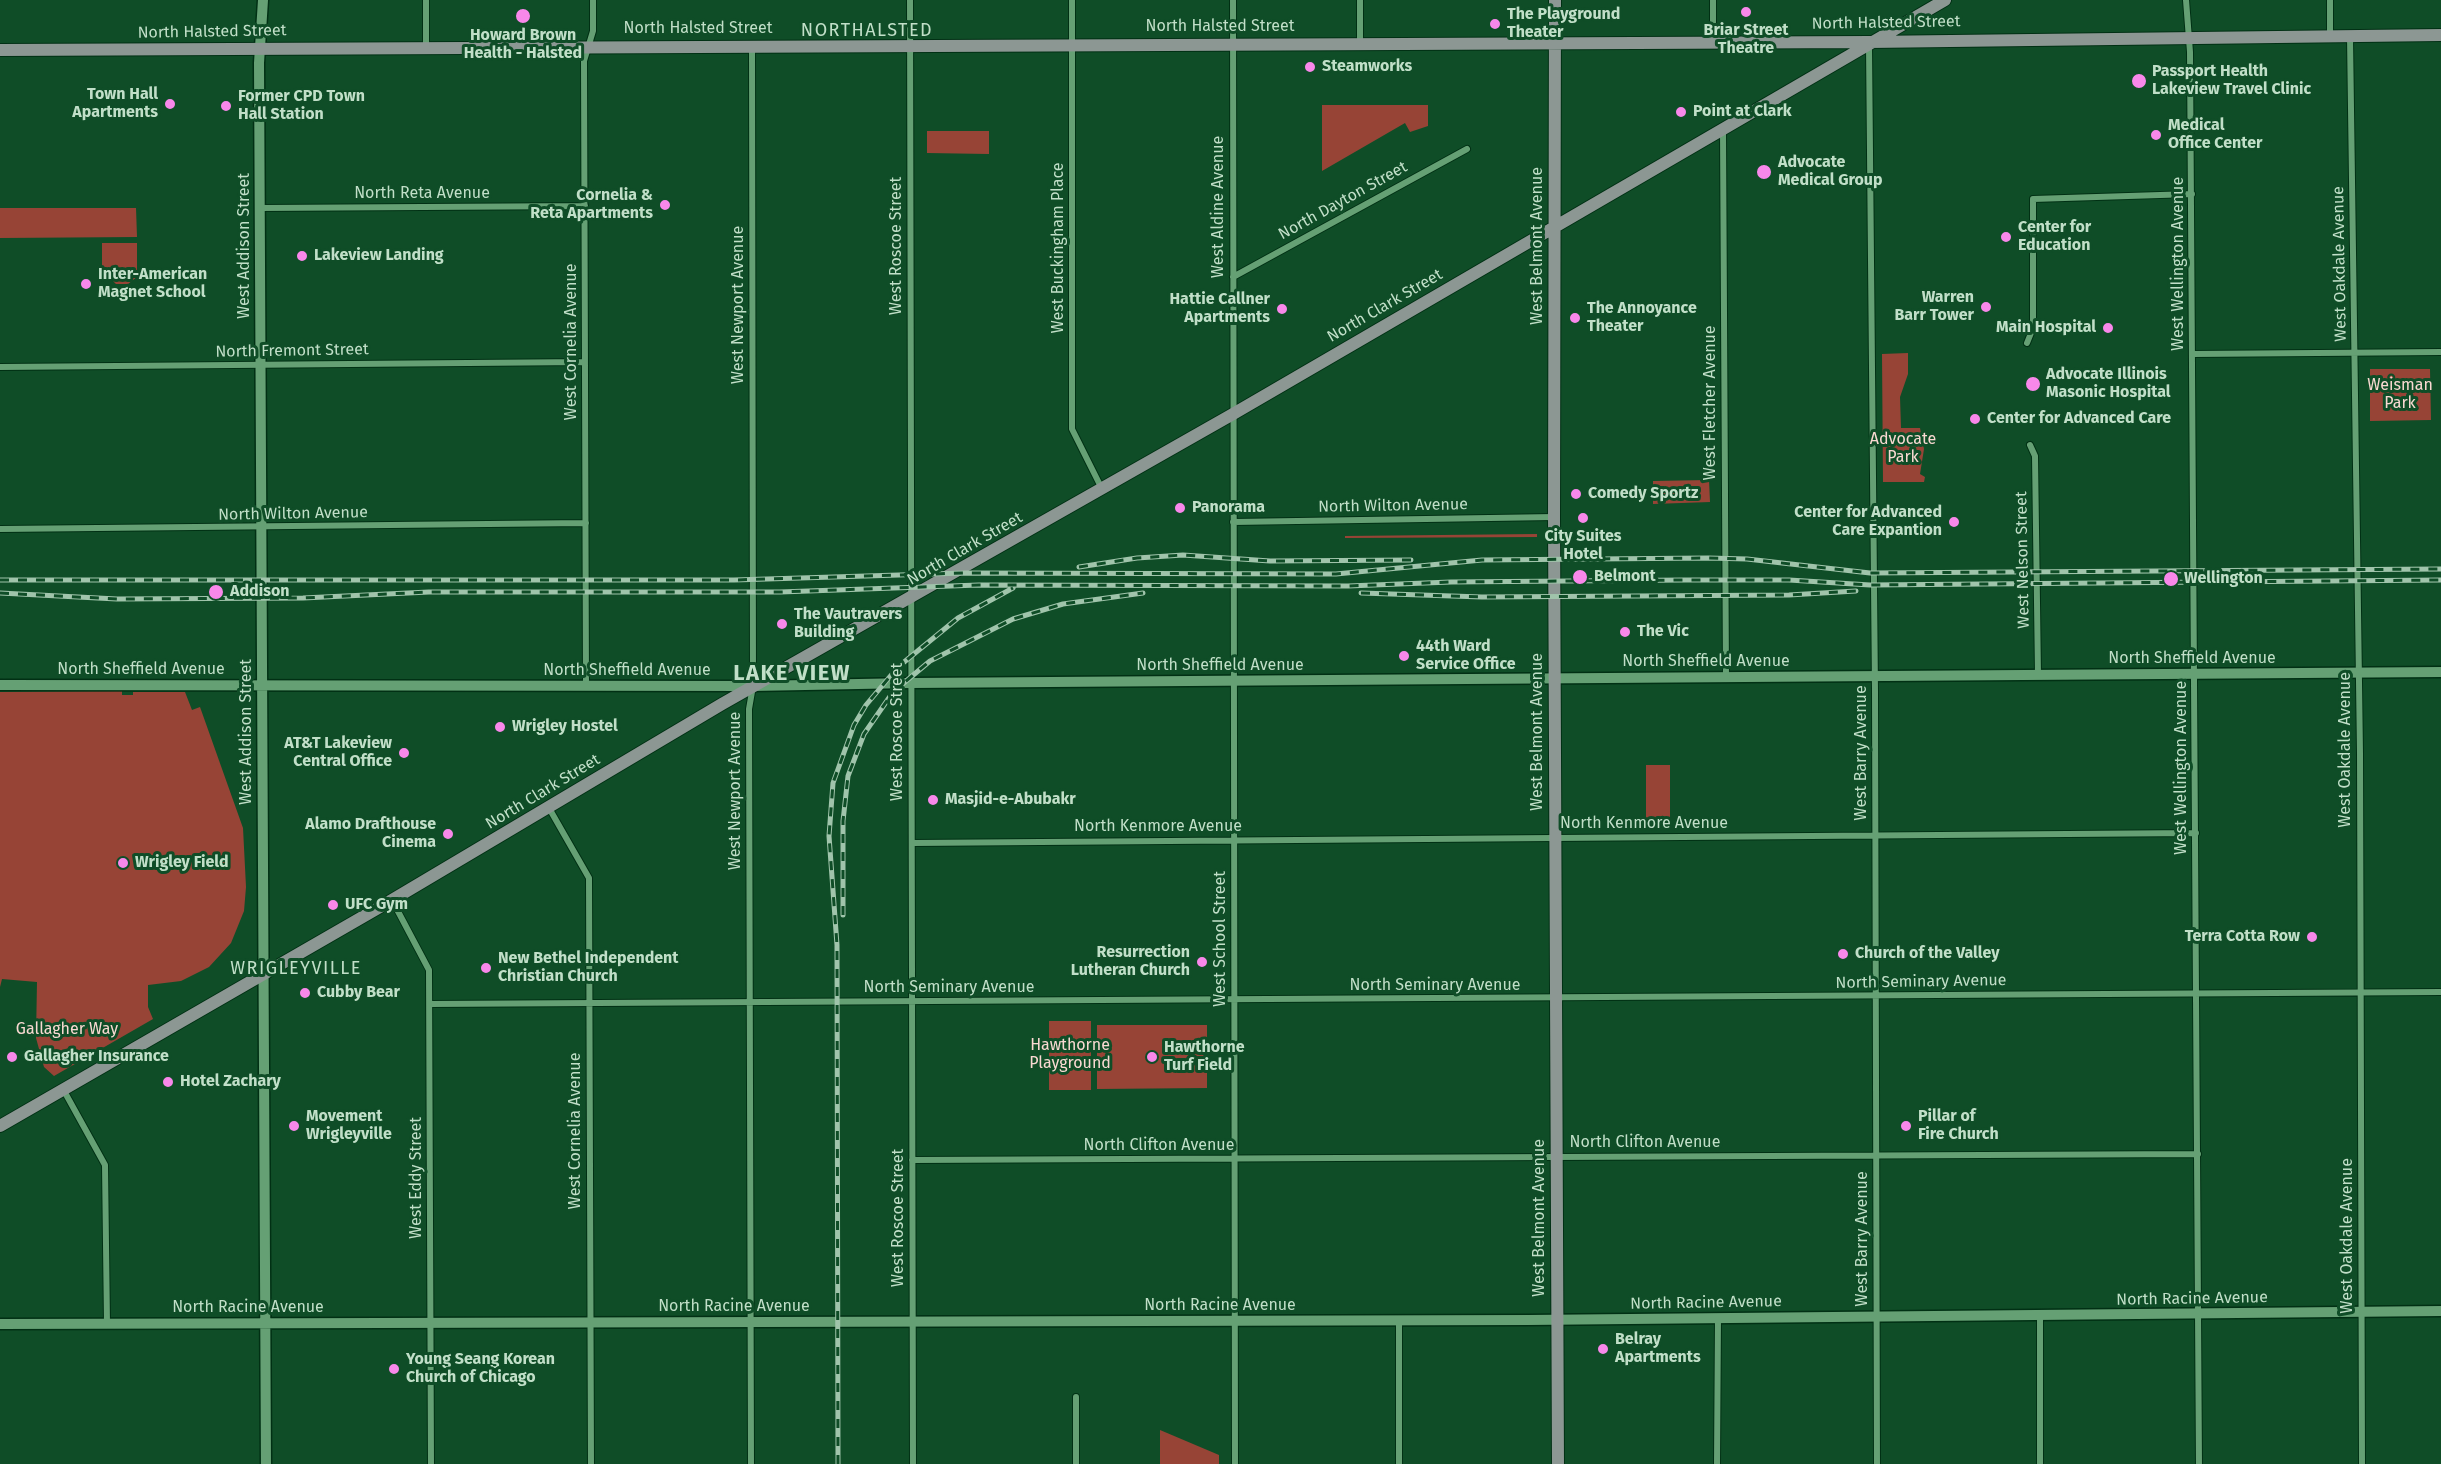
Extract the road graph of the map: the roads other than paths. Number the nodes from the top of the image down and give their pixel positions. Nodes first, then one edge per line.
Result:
1 (263, 0) edge
2 (426, 0) edge
3 (593, 0) edge
4 (910, 0) edge
5 (1072, 0) edge
6 (1233, 0) edge
7 (1360, 0) edge
8 (1556, 0) edge
9 (1713, 0) edge
10 (1945, 0) edge
11 (2186, 0) edge
12 (2330, 0) edge
13 (1932, 4) edge
14 (2441, 34) edge
15 (2330, 36) junction
16 (2350, 36) junction
17 (2188, 37) junction
18 (1713, 41) junction
19 (1556, 42) junction
20 (1869, 42) junction
21 (1360, 43) junction
22 (1233, 44) junction
23 (910, 45) junction
24 (1072, 45) junction
25 (590, 46) junction
26 (752, 46) junction
27 (426, 47) junction
28 (260, 48) junction
29 (0, 50) edge
30 (1724, 129) junction
31 (1467, 150) dead end
32 (2192, 194) junction
33 (585, 206) junction
34 (260, 208) junction
35 (1554, 227) junction
36 (1233, 277) junction
37 (2027, 343) dead end
38 (2441, 352) edge
39 (2355, 353) junction
40 (2193, 354) junction
41 (585, 362) junction
42 (260, 366) junction
43 (0, 367) edge
44 (1233, 414) junction
45 (2030, 445) dead end
46 (1102, 489) junction
47 (1554, 517) junction
48 (1233, 522) junction
49 (586, 523) junction
50 (261, 528) junction
51 (0, 529) edge
52 (911, 599) junction
53 (2441, 672) edge
54 (2359, 673) junction
55 (2195, 674) junction
56 (2038, 675) junction
57 (1875, 676) junction
58 (1726, 677) junction
59 (1554, 678) junction
60 (1234, 681) junction
61 (911, 683) junction
62 (0, 685) edge
63 (261, 685) junction
64 (586, 686) junction
65 (753, 686) junction
66 (549, 808) junction
67 (2196, 833) junction
68 (1876, 835) junction
69 (1555, 838) junction
70 (1234, 840) junction
71 (912, 843) junction
72 (392, 900) junction
73 (264, 974) junction
74 (2361, 992) junction
75 (2441, 992) edge
76 (2197, 993) junction
77 (1876, 996) junction
78 (1556, 999) junction
79 (1234, 1000) junction
80 (912, 1002) junction
81 (750, 1003) junction
82 (429, 1004) junction
83 (589, 1004) junction
84 (63, 1089) junction
85 (0, 1126) edge
86 (2198, 1154) junction
87 (1876, 1156) junction
88 (1556, 1157) junction
89 (1234, 1159) junction
90 (912, 1160) junction
91 (2441, 1311) edge
92 (2362, 1312) junction
93 (2198, 1314) junction
94 (2040, 1315) junction
95 (1877, 1317) junction
96 (1718, 1318) junction
97 (1399, 1320) junction
98 (1557, 1320) junction
99 (913, 1321) junction
100 (1235, 1321) junction
101 (590, 1322) junction
102 (751, 1322) junction
103 (107, 1323) junction
104 (266, 1323) junction
105 (431, 1323) junction
106 (0, 1324) edge
107 (1076, 1397) dead end
108 (266, 1464) edge
109 (431, 1464) edge
110 (591, 1464) edge
111 (751, 1464) edge
112 (913, 1464) edge
113 (1076, 1464) edge
114 (1235, 1464) edge
115 (1399, 1464) edge
116 (1558, 1464) edge
117 (1717, 1464) edge
118 (1877, 1464) edge
119 (2040, 1464) edge
120 (2199, 1464) edge
121 (2362, 1464) edge

1 - 28 street, West Addison Street
2 - 27 street
3 - 25 street, West Cornelia Avenue
4 - 23 street, West Roscoe Street
5 - 24 street, West Buckingham Place
6 - 22 street, West Aldine Avenue
7 - 21 street
8 - 19 main road, West Belmont Avenue
9 - 18 street
10 - 13 main road, North Clark Street
11 - 17 street, West Wellington Avenue
12 - 15 street
13 - 20 main road, North Clark Street
14 - 16 main road, North Halsted Street
15 - 16 main road, North Halsted Street
15 - 17 main road, North Halsted Street
16 - 39 street, West Oakdale Avenue
17 - 20 main road, North Halsted Street
17 - 32 street, West Wellington Avenue
18 - 19 main road, North Halsted Street
18 - 20 main road, North Halsted Street
19 - 21 main road, North Halsted Street
19 - 35 main road, West Belmont Avenue
20 - 30 main road, North Clark Street
20 - 57 street, West Barry Avenue
21 - 22 main road, North Halsted Street
22 - 24 main road, North Halsted Street
22 - 36 street, West Aldine Avenue
23 - 24 main road, North Halsted Street
23 - 26 main road, North Halsted Street
23 - 52 street, West Roscoe Street
24 - 46 street, West Buckingham Place
25 - 26 main road, North Halsted Street
25 - 27 main road, North Halsted Street
25 - 33 street, West Cornelia Avenue
26 - 65 street, West Newport Avenue
27 - 28 main road, North Halsted Street
28 - 29 main road, North Halsted Street
28 - 34 street, West Addison Street
30 - 35 main road, North Clark Street
30 - 58 street, West Fletcher Avenue
31 - 36 street, North Dayton Street
32 - 37 street
32 - 40 street, West Wellington Avenue
33 - 34 street, North Reta Avenue
33 - 41 street, West Cornelia Avenue
34 - 42 street, West Addison Street
35 - 44 main road, North Clark Street
35 - 47 main road, West Belmont Avenue
36 - 44 street, West Aldine Avenue
38 - 39 street
39 - 40 street
39 - 54 street, West Oakdale Avenue
40 - 55 street, West Wellington Avenue
41 - 42 street, North Fremont Street
41 - 49 street, West Cornelia Avenue
42 - 43 street, North Fremont Street
42 - 50 street, West Addison Street
44 - 46 main road, North Clark Street
44 - 48 street, West School Street
45 - 56 street, West Nelson Street
46 - 52 main road, North Clark Street
47 - 48 street, North Wilton Avenue
47 - 59 main road, West Belmont Avenue
48 - 60 street, West School Street
49 - 50 street, North Wilton Avenue
49 - 64 street, West Cornelia Avenue
50 - 51 street, North Wilton Avenue
50 - 63 street, West Addison Street
52 - 61 street, West Roscoe Street
52 - 65 main road, North Clark Street
53 - 54 street, North Sheffield Avenue
54 - 55 street, North Sheffield Avenue
54 - 74 street, West Oakdale Avenue
55 - 56 street, North Sheffield Avenue
55 - 67 street, West Wellington Avenue
56 - 57 street, North Sheffield Avenue
57 - 58 street, North Sheffield Avenue
57 - 68 street, West Barry Avenue
58 - 59 street, North Sheffield Avenue
59 - 60 street, North Sheffield Avenue
59 - 69 main road, West Belmont Avenue
60 - 61 street, North Sheffield Avenue
60 - 70 street, West School Street
61 - 65 street, North Sheffield Avenue
61 - 71 street, West Roscoe Street
62 - 63 street, North Sheffield Avenue
63 - 64 street, North Sheffield Avenue
63 - 73 street, West Addison Street
64 - 65 street, North Sheffield Avenue
65 - 66 main road, North Clark Street
65 - 81 street, West Newport Avenue
66 - 72 main road, North Clark Street
66 - 83 street, West Cornelia Avenue
67 - 68 street, North Kenmore Avenue
67 - 76 street, West Wellington Avenue
68 - 69 street, North Kenmore Avenue
68 - 77 street, West Barry Avenue
69 - 70 street, North Kenmore Avenue
69 - 78 main road, West Belmont Avenue
70 - 71 street, North Kenmore Avenue
70 - 79 street, West School Street
71 - 80 street, West Roscoe Street
72 - 73 main road, North Clark Street
72 - 82 street, West Eddy Street
73 - 84 main road, North Clark Street
73 - 104 street, West Addison Street
74 - 75 street, North Seminary Avenue
74 - 76 street, North Seminary Avenue
74 - 92 street, West Oakdale Avenue
76 - 77 street, North Seminary Avenue
76 - 86 street, West Wellington Avenue
77 - 78 street, North Seminary Avenue
77 - 87 street, West Barry Avenue
78 - 79 street, North Seminary Avenue
78 - 88 main road, West Belmont Avenue
79 - 80 street, North Seminary Avenue
79 - 89 street, West School Street
80 - 81 street, North Seminary Avenue
80 - 90 street, West Roscoe Street
81 - 83 street, North Seminary Avenue
81 - 102 street, West Newport Avenue
82 - 83 street, North Seminary Avenue
82 - 105 street, West Eddy Street
83 - 101 street, West Cornelia Avenue
84 - 85 main road, North Clark Street
84 - 103 street
86 - 87 street, North Clifton Avenue
86 - 93 street, West Wellington Avenue
87 - 88 street, North Clifton Avenue
87 - 95 street, West Barry Avenue
88 - 89 street, North Clifton Avenue
88 - 98 main road, West Belmont Avenue
89 - 90 street, North Clifton Avenue
89 - 100 street, West School Street
90 - 99 street, West Roscoe Street
91 - 92 street, North Racine Avenue
92 - 93 street, North Racine Avenue
92 - 121 street, West Oakdale Avenue
93 - 94 street, North Racine Avenue
93 - 120 street, West Wellington Avenue
94 - 95 street, North Racine Avenue
94 - 119 street
95 - 96 street, North Racine Avenue
95 - 118 street, West Barry Avenue
96 - 98 street, North Racine Avenue
96 - 117 street
97 - 98 street, North Racine Avenue
97 - 100 street, North Racine Avenue
97 - 115 street
98 - 116 main road, West Belmont Avenue
99 - 100 street, North Racine Avenue
99 - 102 street, North Racine Avenue
99 - 112 street, West Roscoe Street
100 - 114 street, West School Street
101 - 102 street, North Racine Avenue
101 - 105 street, North Racine Avenue
101 - 110 street, West Cornelia Avenue
102 - 111 street, West Newport Avenue
103 - 104 street, North Racine Avenue
103 - 106 street, North Racine Avenue
104 - 105 street, North Racine Avenue
104 - 108 street, West Addison Street
105 - 109 street, West Eddy Street
107 - 113 street

